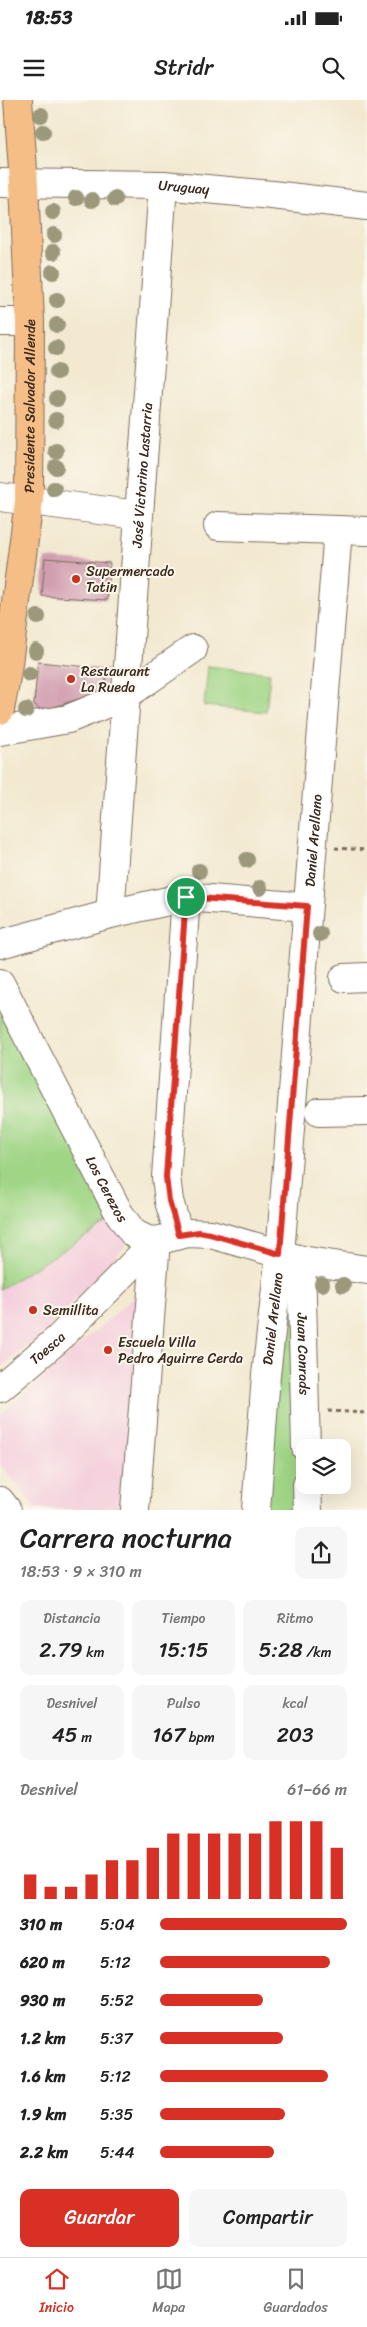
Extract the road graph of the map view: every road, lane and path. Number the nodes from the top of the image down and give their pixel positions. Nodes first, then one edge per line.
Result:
1 (18, 100) edge
2 (12, 184) edge
3 (163, 185) junction
4 (367, 206) edge
5 (0, 322) edge
6 (30, 322) junction
7 (0, 497) edge
8 (29, 501) junction
9 (138, 515) junction
10 (218, 526) dead end
11 (338, 530) junction
12 (367, 531) edge
13 (193, 649) dead end
14 (4, 670) edge
15 (125, 696) junction
16 (0, 710) edge
17 (0, 731) edge
18 (333, 848) dead end
19 (367, 850) edge
20 (186, 897) junction
21 (307, 906) junction
22 (110, 914) junction
23 (0, 944) edge
24 (0, 983) edge
25 (367, 1111) edge
26 (319, 1112) dead end
27 (167, 1238) junction
28 (290, 1257) junction
29 (367, 1270) edge
30 (0, 1388) edge
31 (305, 1410) junction
32 (367, 1413) edge
33 (306, 1439) edge
34 (307, 1494) edge
35 (0, 1501) edge
36 (7, 1510) edge
37 (134, 1510) edge
38 (256, 1510) edge
39 (308, 1510) edge

1 - 2 main road, Presidente Salvador Allende
2 - 3 street, Uruguay
2 - 6 main road, Presidente Salvador Allende
3 - 4 street, Uruguay
3 - 9 street, José Victorino Lastarria
5 - 6 street
6 - 8 main road, Presidente Salvador Allende
7 - 8 street
8 - 9 street
8 - 14 main road, Presidente Salvador Allende
9 - 15 street, José Victorino Lastarria
10 - 11 street
11 - 12 street
11 - 21 street, Daniel Arellano
13 - 15 street
14 - 16 main road, Presidente Salvador Allende
15 - 17 street
15 - 22 street, José Victorino Lastarria
18 - 19 path
20 - 21 street
20 - 22 street
20 - 27 street
21 - 28 street, Daniel Arellano
22 - 23 street
24 - 27 street, Los Cerezos
25 - 26 street
27 - 28 street, Los Cerezos
27 - 30 street, Toesca
27 - 37 street
28 - 29 street, Los Cerezos
28 - 31 street, Juan Conrads
28 - 38 street, Daniel Arellano
31 - 32 path
31 - 33 street, Juan Conrads
34 - 39 street
35 - 36 street

